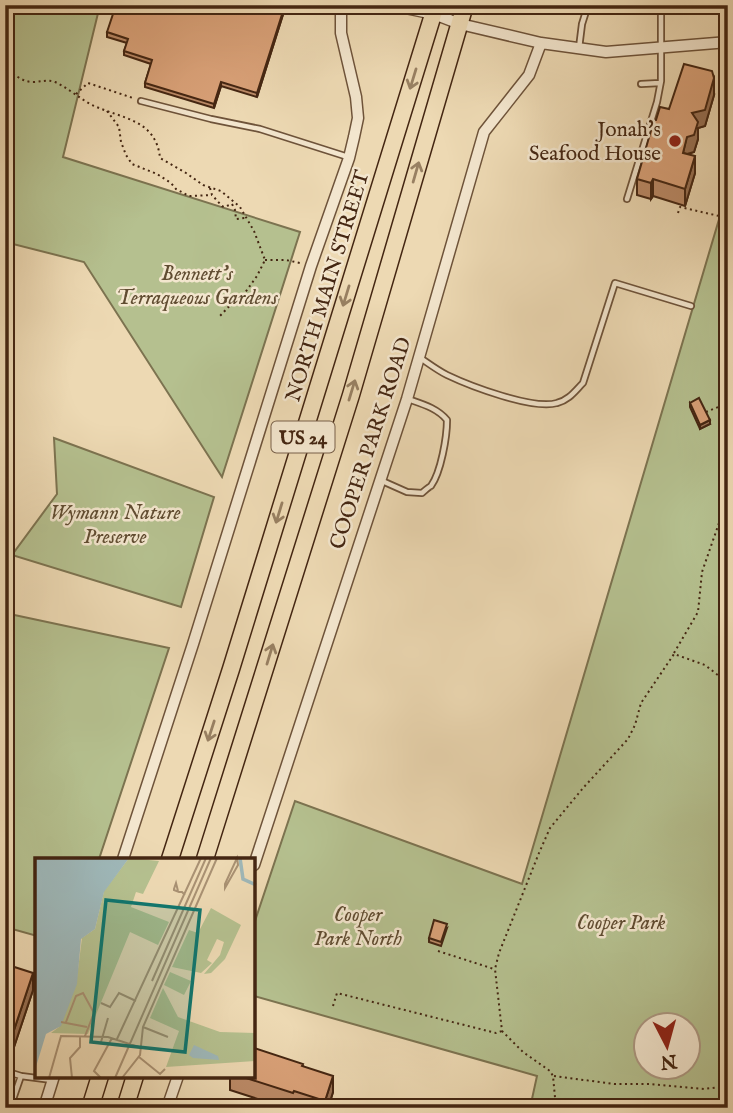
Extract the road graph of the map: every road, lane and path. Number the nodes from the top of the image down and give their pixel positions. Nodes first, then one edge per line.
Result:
1 (341, 5) edge
2 (391, 5) edge
3 (465, 5) edge
4 (588, 5) edge
5 (662, 5) edge
6 (435, 9) edge
7 (460, 24) junction
8 (728, 42) edge
9 (541, 43) junction
10 (662, 48) junction
11 (579, 49) junction
12 (5, 66) edge
13 (660, 83) junction
14 (641, 84) dead end
15 (76, 94) junction
16 (141, 101) joint
17 (106, 110) junction
18 (349, 158) junction
19 (210, 188) junction
20 (212, 195) junction
21 (627, 199) dead end
22 (678, 213) dead end
23 (247, 218) junction
24 (728, 219) edge
25 (265, 260) junction
26 (728, 264) edge
27 (311, 266) junction
28 (691, 306) dead end
29 (219, 317) dead end
30 (418, 356) junction
31 (407, 399) junction
32 (728, 403) edge
33 (705, 413) edge
34 (380, 480) junction
35 (728, 497) edge
36 (674, 654) junction
37 (728, 683) edge
38 (123, 858) edge
39 (170, 858) edge
40 (205, 858) edge
41 (256, 859) edge
42 (438, 951) dead end
43 (495, 969) junction
44 (333, 1006) dead end
45 (502, 1031) junction
46 (5, 1071) edge
47 (21, 1076) junction
48 (553, 1076) junction
49 (35, 1077) edge
50 (53, 1078) edge
51 (99, 1078) edge
52 (134, 1078) edge
53 (177, 1078) edge
54 (728, 1086) edge
55 (168, 1105) edge
56 (10, 1108) edge
57 (44, 1108) edge
58 (90, 1108) edge
59 (125, 1108) edge
60 (183, 1108) edge
61 (556, 1108) edge

1 - 18 street
2 - 6 street
3 - 7 highway, US 24
4 - 11 lane
5 - 10 lane
6 - 7 street
6 -> 39 highway, NORTH MAIN STREET / US 24
7 - 9 street
40 -> 7 highway, US 24
8 - 10 street
9 - 11 street
9 - 30 street, COOPER PARK ROAD
10 - 11 street
10 - 13 lane
12 - 15 path
13 - 14 lane
13 - 21 lane
15 - 16 path
15 - 17 path
16 - 18 lane
17 - 19 path
17 - 20 path
18 - 27 street
19 - 20 path
19 - 23 path
20 - 23 path
22 - 24 path
23 - 25 path
24 - 26 path
25 - 27 path
25 - 29 path
27 - 38 street
28 - 30 lane
30 - 31 street, COOPER PARK ROAD
31 - 34 street, COOPER PARK ROAD
31 - 34 lane
32 - 33 path
34 - 41 street, COOPER PARK ROAD
35 - 36 path
36 - 37 path
36 - 43 path
42 - 43 path
43 - 45 path
44 - 45 path
45 - 48 path
46 - 47 lane
47 - 49 lane
47 - 56 lane
48 - 54 path
48 - 61 path
50 - 57 street
51 - 58 highway
52 - 59 highway
53 - 55 street
55 - 60 lane

